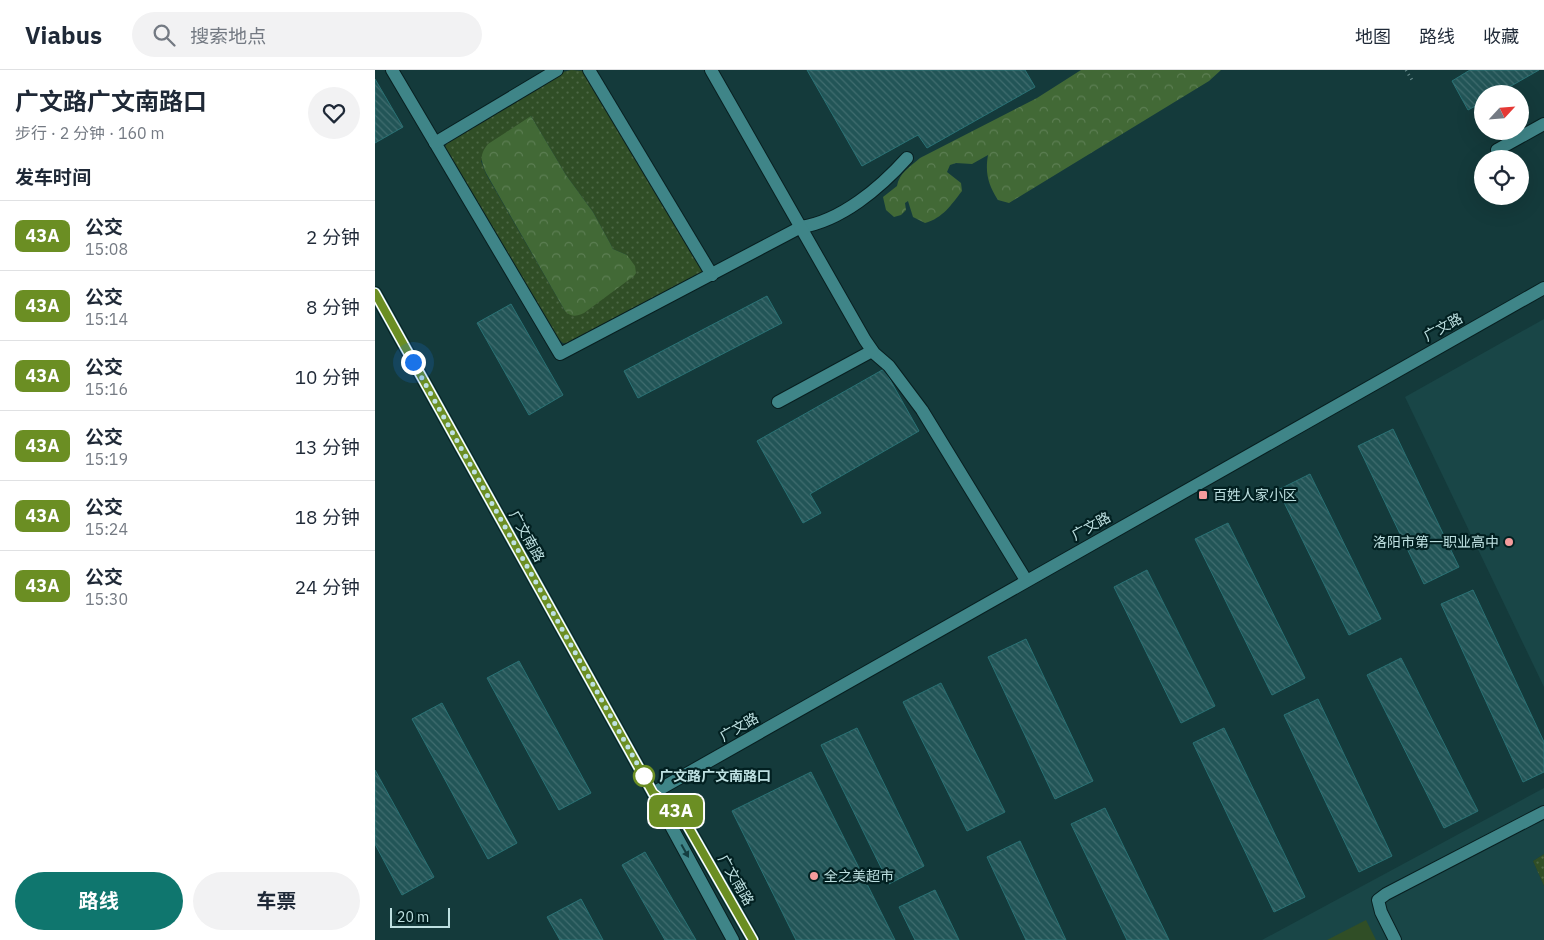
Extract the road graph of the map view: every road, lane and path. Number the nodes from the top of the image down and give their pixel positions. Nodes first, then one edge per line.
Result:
1 (392, 70) edge
2 (557, 70) edge
3 (589, 70) edge
4 (711, 70) edge
5 (1406, 70) edge
6 (1412, 80) dead end
7 (1544, 124) edge
8 (435, 143) junction
9 (1497, 150) dead end
10 (907, 158) dead end
11 (801, 228) junction
12 (712, 275) junction
13 (1544, 288) edge
14 (375, 293) edge
15 (872, 351) junction
16 (778, 402) dead end
17 (1026, 580) junction
18 (653, 793) junction
19 (1544, 812) edge
20 (733, 940) edge
21 (753, 940) edge
22 (1395, 940) edge

1 - 8 street
2 - 8 street
3 - 12 street
4 - 11 street
5 - 6 path
7 - 9 street
8 - 12 street
10 - 11 street
11 - 12 street
11 - 15 street
13 - 17 street, 广文路
14 - 18 street, 广文南路
15 - 16 street
15 - 17 street
17 - 18 street, 广文路
18 -> 20 street, 广文南路
18 - 21 street, 广文南路
19 - 22 street

